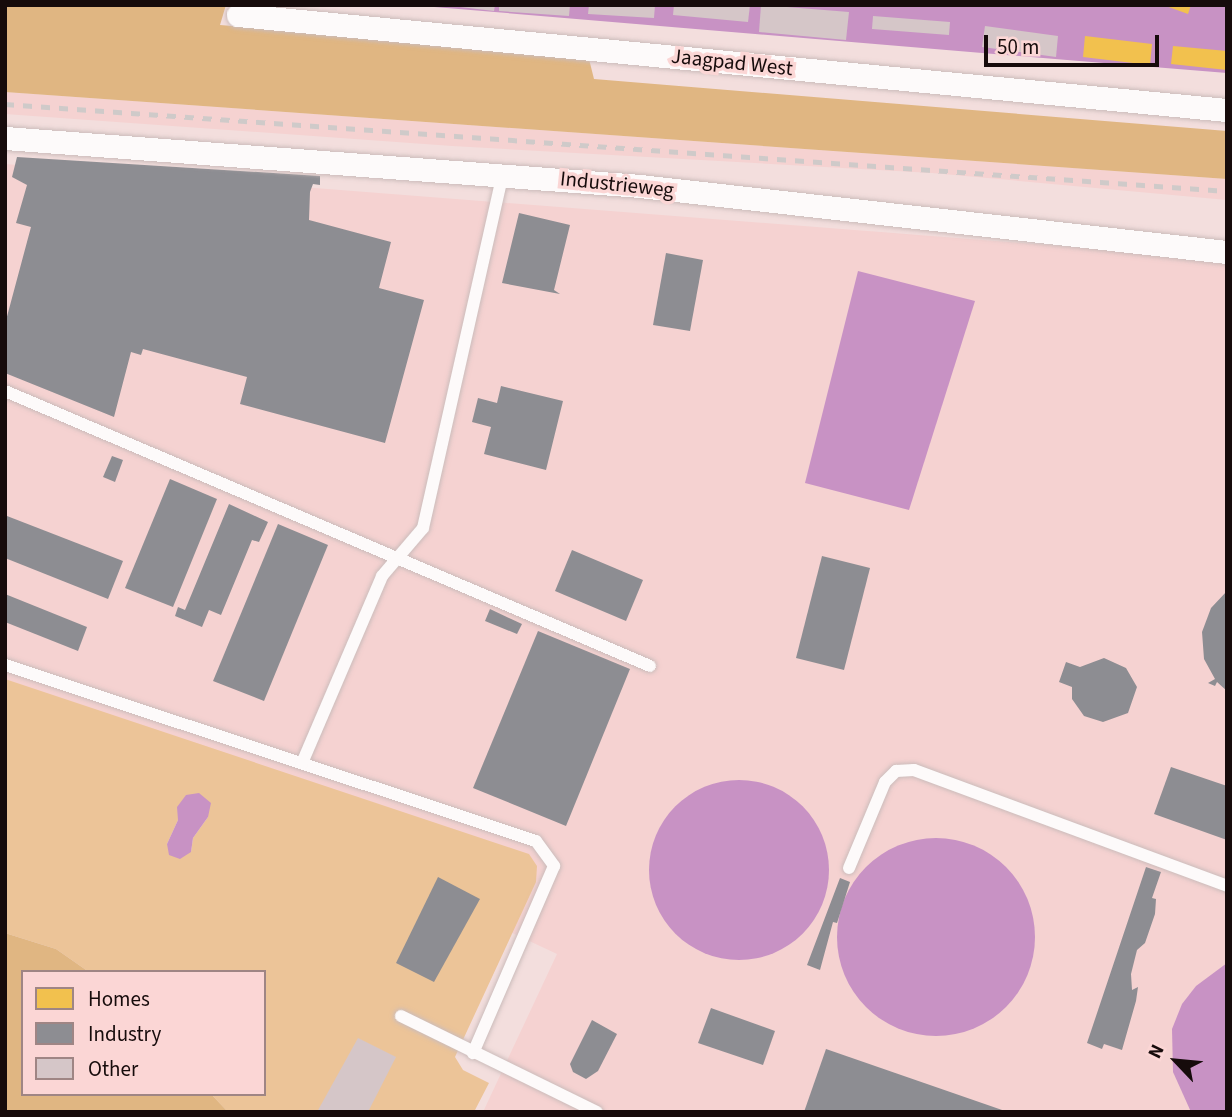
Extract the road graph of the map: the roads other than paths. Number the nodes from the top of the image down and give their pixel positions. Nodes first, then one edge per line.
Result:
1 (238, 15) dead end
2 (1227, 110) edge
3 (5, 138) edge
4 (503, 174) junction
5 (1227, 252) edge
6 (5, 390) edge
7 (400, 558) junction
8 (5, 665) edge
9 (650, 666) dead end
10 (302, 764) junction
11 (849, 868) dead end
12 (1227, 886) edge
13 (401, 1016) dead end
14 (473, 1053) junction
15 (597, 1112) edge

1 - 2 street, Jaagpad West
3 - 4 street, Industrieweg
4 - 5 street, Industrieweg
4 - 7 lane
6 - 7 lane
7 - 9 lane
7 - 10 lane
8 - 10 lane
10 - 14 lane
11 - 12 lane
13 - 14 lane
14 - 15 lane

